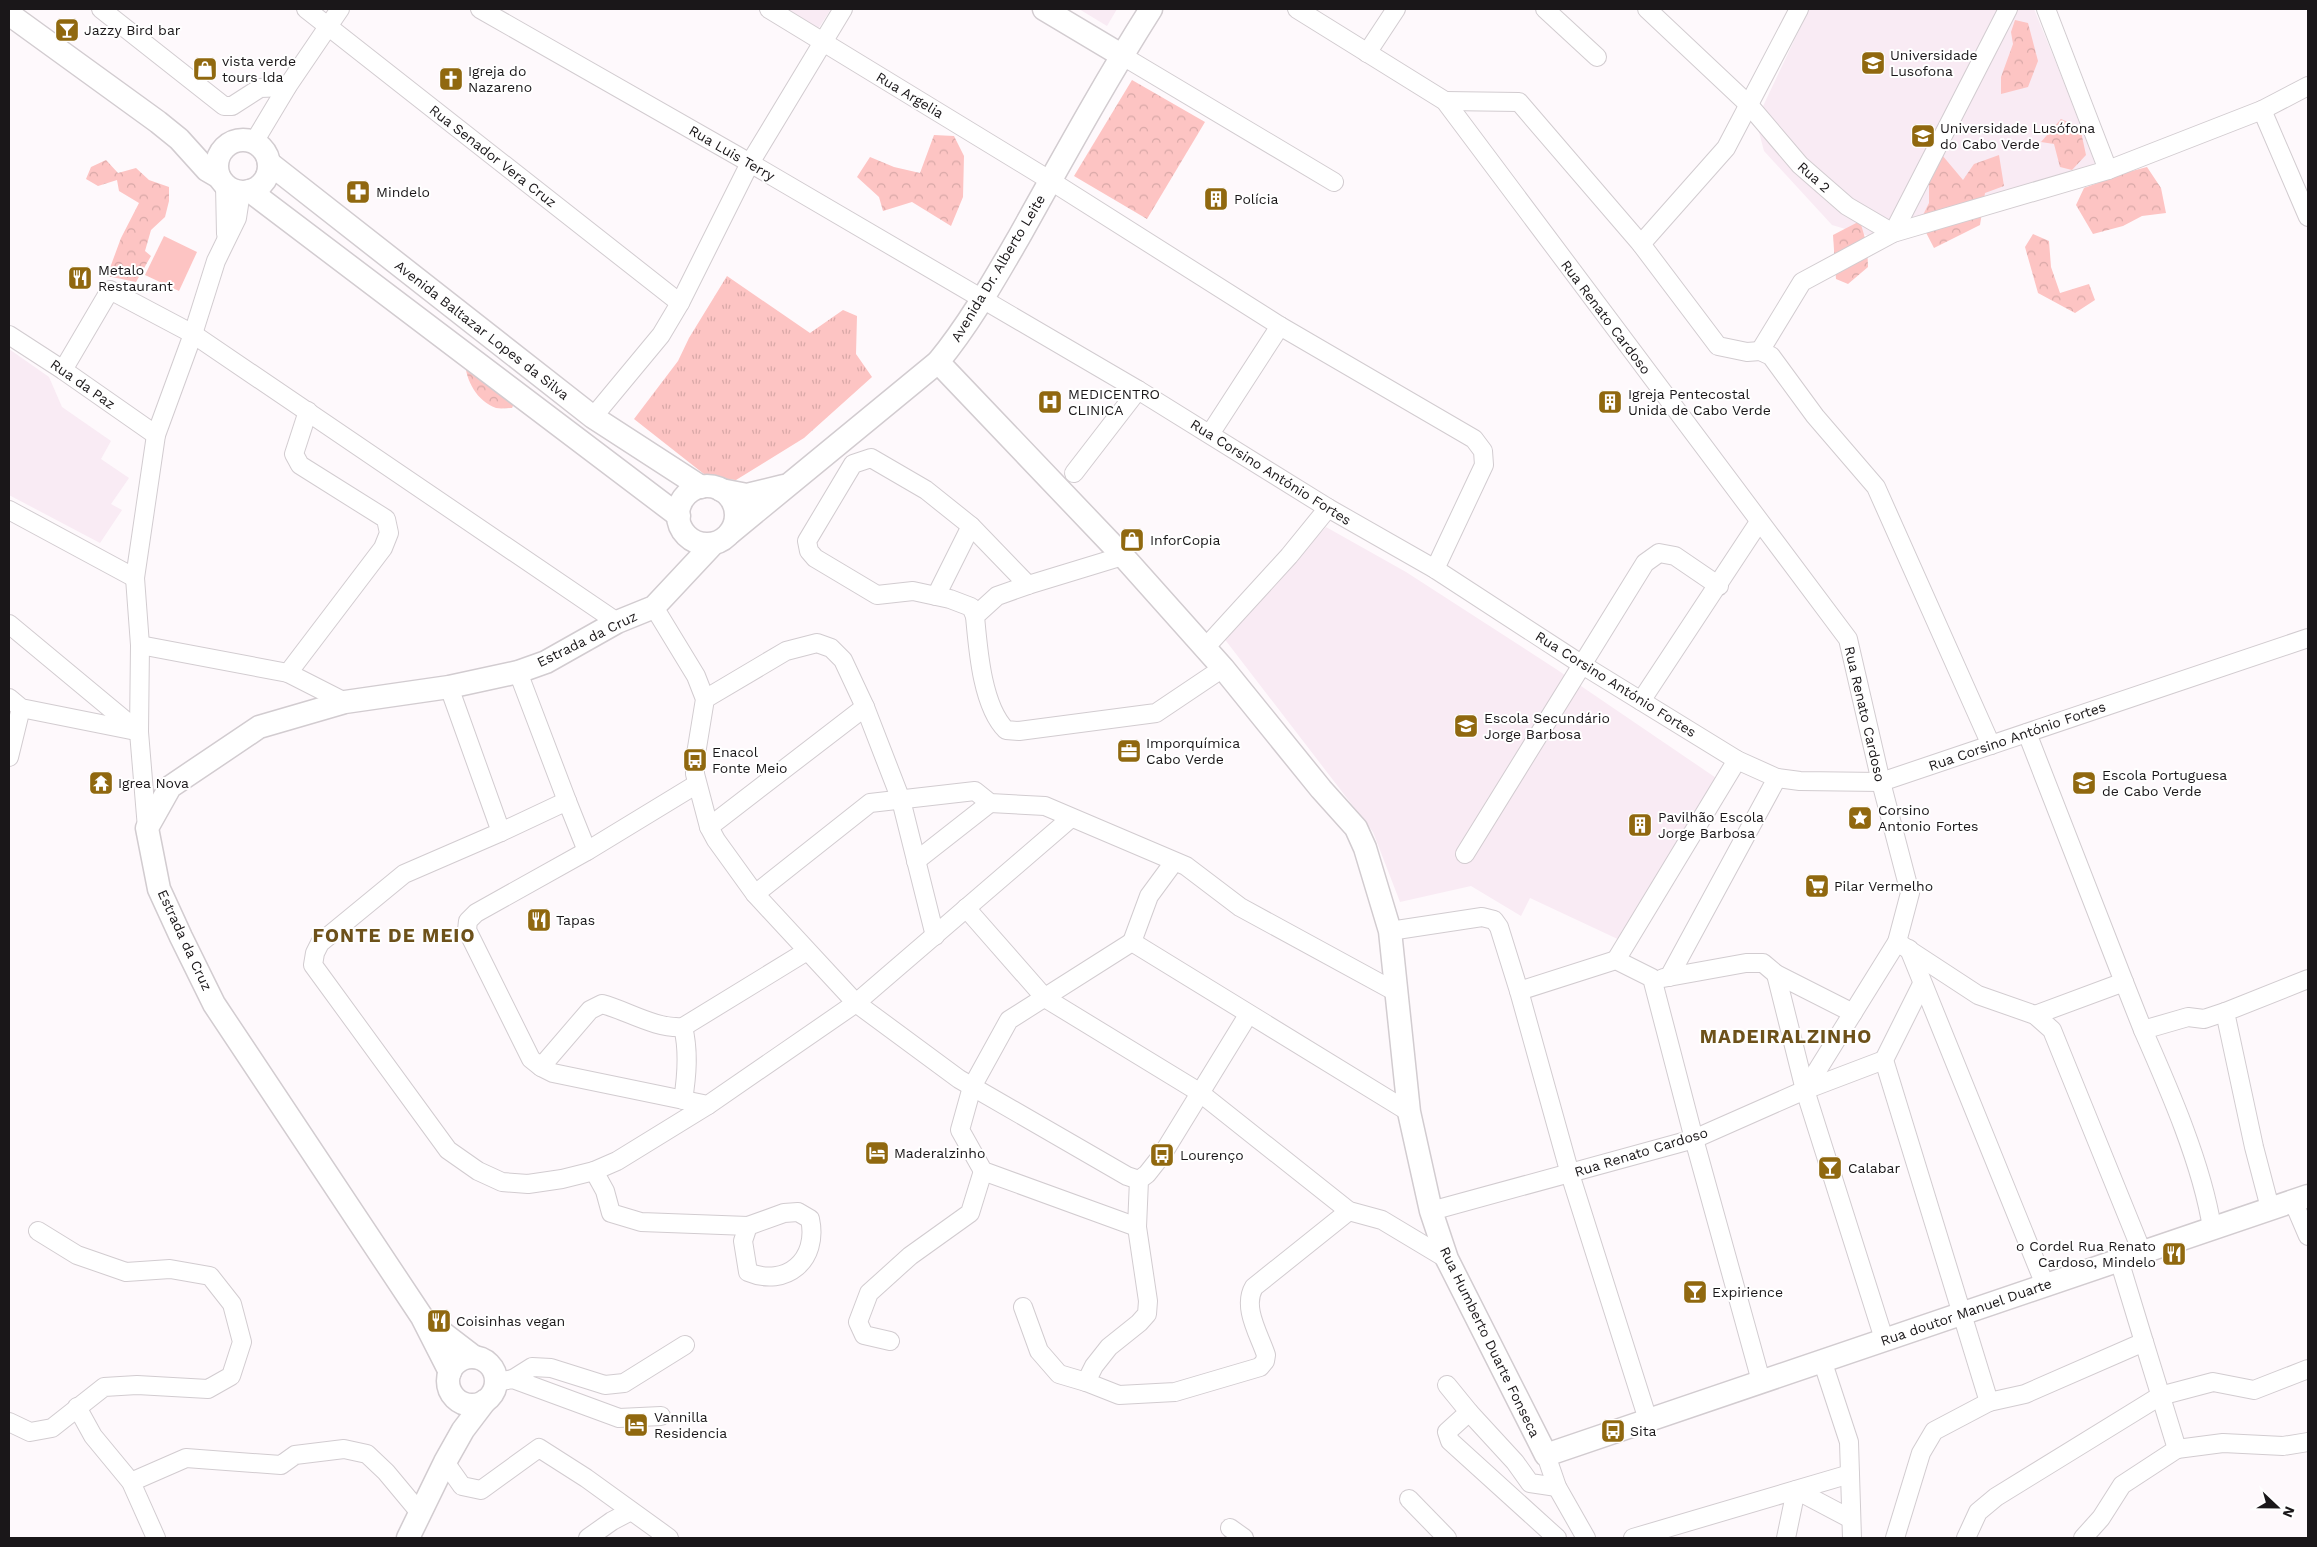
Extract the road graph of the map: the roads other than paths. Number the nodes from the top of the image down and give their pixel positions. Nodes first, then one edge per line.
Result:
1 (101, 9) edge
2 (306, 9) edge
3 (340, 9) edge
4 (480, 9) edge
5 (768, 9) edge
6 (843, 9) edge
7 (1044, 9) edge
8 (1151, 9) edge
9 (1297, 9) edge
10 (1396, 9) edge
11 (1545, 9) edge
12 (1647, 9) edge
13 (1799, 9) edge
14 (2008, 9) edge
15 (2046, 9) edge
16 (9, 14) edge
17 (328, 26) junction
18 (823, 42) junction
19 (1367, 53) junction
20 (1121, 55) junction
21 (1597, 57) dead end
22 (2308, 86) edge
23 (287, 87) junction
24 (1445, 101) junction
25 (1750, 105) junction
26 (2262, 110) junction
27 (179, 139) junction
28 (254, 142) junction
29 (227, 144) junction
30 (269, 163) junction
31 (750, 163) junction
32 (2108, 170) junction
33 (1051, 181) junction
34 (1334, 182) dead end
35 (234, 186) junction
36 (2308, 216) edge
37 (1893, 232) junction
38 (1641, 244) junction
39 (982, 299) junction
40 (680, 303) junction
41 (1280, 326) junction
42 (193, 334) junction
43 (9, 335) edge
44 (1760, 351) junction
45 (938, 362) junction
46 (64, 370) junction
47 (1138, 390) junction
48 (308, 412) junction
49 (593, 417) junction
50 (1210, 434) junction
51 (156, 435) junction
52 (1074, 473) dead end
53 (792, 483) junction
54 (711, 488) junction
55 (1328, 508) junction
56 (9, 510) edge
57 (1759, 522) junction
58 (682, 526) junction
59 (971, 526) junction
60 (722, 538) junction
61 (1124, 556) junction
62 (1435, 570) junction
63 (134, 578) junction
64 (1028, 585) junction
65 (1719, 586) junction
66 (672, 587) junction
67 (936, 596) junction
68 (654, 607) junction
69 (975, 616) junction
70 (617, 622) junction
71 (9, 624) edge
72 (2308, 638) edge
73 (140, 645) junction
74 (1204, 649) junction
75 (1581, 664) junction
76 (1223, 668) junction
77 (518, 672) junction
78 (288, 673) junction
79 (449, 687) junction
80 (705, 699) junction
81 (1641, 701) junction
82 (345, 702) junction
83 (15, 703) edge
84 (865, 707) junction
85 (139, 732) junction
86 (2027, 733) junction
87 (1991, 745) junction
88 (9, 757) edge
89 (1737, 760) junction
90 (1778, 778) junction
91 (1881, 782) junction
92 (697, 784) junction
93 (901, 800) junction
94 (567, 801) junction
95 (990, 803) junction
96 (1071, 818) junction
97 (709, 827) junction
98 (147, 828) junction
99 (501, 832) junction
100 (587, 851) junction
101 (1464, 854) dead end
102 (916, 861) junction
103 (1174, 862) junction
104 (755, 894) junction
105 (966, 908) junction
106 (1390, 931) junction
107 (934, 936) junction
108 (1132, 942) junction
109 (1903, 946) junction
110 (807, 951) junction
111 (1616, 960) junction
112 (1776, 974) junction
113 (1652, 978) junction
114 (1670, 978) junction
115 (2308, 979) edge
116 (2124, 982) junction
117 (1922, 984) junction
118 (1519, 991) junction
119 (1396, 992) junction
120 (1045, 998) junction
121 (856, 1002) junction
122 (2225, 1012) junction
123 (1853, 1013) junction
124 (1248, 1015) junction
125 (2035, 1015) junction
126 (683, 1027) junction
127 (2143, 1030) junction
128 (1884, 1060) junction
129 (541, 1068) junction
130 (972, 1087) junction
131 (1805, 1090) junction
132 (1199, 1092) junction
133 (683, 1100) junction
134 (708, 1105) junction
135 (1409, 1112) junction
136 (1694, 1138) junction
137 (594, 1171) junction
138 (983, 1171) junction
139 (1570, 1174) junction
140 (1139, 1180) junction
141 (2301, 1198) edge
142 (2270, 1208) junction
143 (1349, 1211) junction
144 (1431, 1211) junction
145 (748, 1226) dead end
146 (1137, 1227) junction
147 (2212, 1228) junction
148 (38, 1230) dead end
149 (2308, 1236) edge
150 (2142, 1252) junction
151 (1447, 1258) junction
152 (2119, 1260) junction
153 (2045, 1285) junction
154 (1022, 1307) dead end
155 (1962, 1313) junction
156 (422, 1317) junction
157 (1884, 1339) junction
158 (890, 1341) dead end
159 (2144, 1342) junction
160 (685, 1345) dead end
161 (474, 1357) junction
162 (1822, 1360) junction
163 (2308, 1369) edge
164 (450, 1372) junction
165 (504, 1380) junction
166 (1761, 1381) junction
167 (1086, 1382) junction
168 (1447, 1384) dead end
169 (2160, 1396) junction
170 (457, 1400) junction
171 (485, 1401) junction
172 (1989, 1402) junction
173 (77, 1407) junction
174 (1468, 1412) junction
175 (661, 1416) dead end
176 (1648, 1420) junction
177 (9, 1422) edge
178 (2308, 1442) edge
179 (2177, 1449) junction
180 (1546, 1455) junction
181 (442, 1468) junction
182 (1850, 1474) junction
183 (131, 1482) junction
184 (1557, 1487) junction
185 (1796, 1490) junction
186 (1409, 1499) dead end
187 (631, 1511) junction
188 (421, 1514) junction
189 (1851, 1519) junction
190 (156, 1538) edge
191 (408, 1538) edge
192 (588, 1538) edge
193 (669, 1538) edge
194 (1447, 1538) edge
195 (1557, 1538) edge
196 (1586, 1538) edge
197 (1633, 1538) edge
198 (1786, 1538) edge
199 (1852, 1538) edge
200 (1895, 1538) edge
201 (1966, 1538) edge
202 (2083, 1538) edge

1 - 23 street
2 - 17 street, Rua Senador Vera Cruz
3 - 17 street
4 - 31 street, Rua Luis Terry
5 - 18 street, Rua Argelia
6 - 18 street
7 - 20 street
8 - 20 street, Avenida Dr. Alberto Leite
9 - 19 street, Rua Renato Cardoso
10 - 19 street
11 - 21 street
12 - 25 street, Rua 2
13 - 25 street
14 - 37 street
15 - 32 street
16 - 27 street
17 - 23 street
17 - 40 street, Rua Senador Vera Cruz
18 - 31 street
18 - 33 street, Rua Argelia
19 - 24 street, Rua Renato Cardoso
20 - 33 street, Avenida Dr. Alberto Leite
20 - 34 street
22 - 26 street
23 - 28 street
24 - 38 street
24 - 57 street, Rua Renato Cardoso
25 - 37 street, Rua 2
25 - 38 street
26 - 32 street
26 - 36 street
27 - 29 street
27 - 35 street
28 - 29 street
28 - 30 street
29 - 35 street
30 - 35 street
30 - 49 street, Avenida Baltazar Lopes da Silva
31 - 39 street, Rua Luis Terry
31 - 40 street
32 - 37 street
33 - 39 street, Avenida Dr. Alberto Leite
33 - 41 street, Rua Argelia
35 - 42 street
35 - 58 street
37 - 44 street
38 - 44 street
39 - 45 street, Avenida Dr. Alberto Leite
39 - 47 street, Rua Corsino António Fortes
40 - 49 street
41 - 50 street
41 - 62 street, Rua Argelia
42 - 46 street
42 - 48 street
42 - 51 street
43 - 46 street, Rua da Paz
44 - 87 street
45 - 53 street, Avenida Dr. Alberto Leite
45 - 61 street, Rua Humberto Duarte Fonseca
46 - 51 street, Rua da Paz
47 - 50 street, Rua Corsino António Fortes
47 - 52 street
48 - 70 street
48 - 78 street
49 - 54 street, Avenida Baltazar Lopes da Silva
50 - 55 street, Rua Corsino António Fortes
51 - 63 street
53 - 54 street, Avenida Dr. Alberto Leite
53 - 60 street, Avenida Dr. Alberto Leite
54 - 58 street
54 - 60 street
55 - 62 street, Rua Corsino António Fortes
55 - 74 street
56 - 63 street
57 - 65 street
57 - 91 street, Rua Renato Cardoso
58 - 60 street
58 - 66 street, Estrada da Cruz
59 - 64 street
59 - 67 street
59 - 67 street
60 - 66 street, Estrada da Cruz
61 - 64 street
61 - 74 street, Rua Humberto Duarte Fonseca
62 - 75 street, Rua Corsino António Fortes
63 - 73 street
64 - 69 street
65 - 75 street
65 - 81 street
66 - 68 street, Estrada da Cruz
67 - 69 street
68 - 70 street, Estrada da Cruz
68 - 80 street
69 - 76 street
70 - 77 street, Estrada da Cruz
71 - 85 street
72 - 86 street, Rua Corsino António Fortes
73 - 78 street
73 - 85 street
74 - 76 street, Rua Humberto Duarte Fonseca
75 - 81 street, Rua Corsino António Fortes
75 - 101 street
76 - 106 street, Rua Humberto Duarte Fonseca
77 - 79 street, Estrada da Cruz
77 - 94 street
78 - 82 street
79 - 82 street, Estrada da Cruz
79 - 99 street
80 - 84 street
80 - 92 street
81 - 89 street, Rua Corsino António Fortes
82 - 98 street, Estrada da Cruz
83 - 85 street
83 - 88 street
84 - 93 street
84 - 97 street
85 - 98 street
86 - 87 street, Rua Corsino António Fortes
86 - 116 street
87 - 91 street, Rua Corsino António Fortes
89 - 90 street, Rua Corsino António Fortes
89 - 111 street
90 - 91 street, Rua Corsino António Fortes
90 - 114 street
91 - 109 street, Rua Renato Cardoso
92 - 97 street
92 - 100 street
93 - 95 street
93 - 102 street
93 - 104 street
94 - 99 street
94 - 100 street
95 - 96 street
95 - 102 street
96 - 103 street
96 - 105 street
97 - 104 street
98 - 156 street, Estrada da Cruz
99 - 137 street
100 - 129 street
102 - 107 street
103 - 108 street
103 - 119 street
104 - 110 street
105 - 107 street
105 - 120 street
106 - 118 street
106 - 119 street, Rua Humberto Duarte Fonseca
107 - 121 street
108 - 120 street
108 - 124 street
109 - 117 street
109 - 123 street, Rua Renato Cardoso
109 - 125 street
110 - 121 street
110 - 126 street
111 - 113 street
111 - 118 street
112 - 114 street
112 - 123 street
112 - 131 street
113 - 114 street
113 - 136 street
115 - 122 street
116 - 125 street
116 - 127 street
117 - 128 street
117 - 153 street
118 - 139 street
119 - 135 street, Rua Humberto Duarte Fonseca
120 - 130 street
120 - 132 street
121 - 130 street
121 - 134 street
122 - 127 street
122 - 142 street
123 - 131 street, Rua Renato Cardoso
124 - 132 street
124 - 135 street
125 - 150 street
126 - 129 street
126 - 133 street
127 - 147 street
128 - 131 street
128 - 155 street
129 - 133 street
130 - 138 street
130 - 140 street
131 - 136 street, Rua Renato Cardoso
131 - 157 street
132 - 140 street
132 - 143 street
133 - 134 street
134 - 137 street
135 - 144 street, Rua Humberto Duarte Fonseca
136 - 139 street, Rua Renato Cardoso
136 - 166 street
137 - 145 street
138 - 146 street
138 - 158 street
139 - 144 street, Rua Renato Cardoso
139 - 176 street
140 - 146 street
141 - 142 street, Rua doutor Manuel Duarte
141 - 149 street
142 - 147 street, Rua doutor Manuel Duarte
143 - 151 street
143 - 167 street
144 - 151 street, Rua Humberto Duarte Fonseca
146 - 167 street
147 - 150 street, Rua doutor Manuel Duarte
148 - 173 street
150 - 152 street, Rua doutor Manuel Duarte
151 - 180 street, Rua Humberto Duarte Fonseca
152 - 153 street, Rua doutor Manuel Duarte
152 - 159 street
153 - 155 street, Rua doutor Manuel Duarte
154 - 167 street
155 - 157 street, Rua doutor Manuel Duarte
155 - 172 street
156 - 161 street, Estrada da Cruz
156 - 164 street, Estrada da Cruz
157 - 162 street, Rua doutor Manuel Duarte
159 - 169 street
159 - 172 street
160 - 165 street
161 - 164 street
161 - 165 street
162 - 166 street, Rua doutor Manuel Duarte
162 - 182 street
163 - 169 street
164 - 170 street
165 - 171 street
165 - 175 street
166 - 176 street, Rua doutor Manuel Duarte
168 - 174 street
169 - 179 street
169 - 201 street
170 - 171 street
170 - 181 street
171 - 181 street
172 - 200 street
173 - 177 street
173 - 183 street
174 - 184 street
174 - 195 street
176 - 180 street, Rua doutor Manuel Duarte
178 - 179 street
179 - 202 street
180 - 184 street
181 - 187 street
181 - 188 street
182 - 185 street
182 - 189 street
183 - 188 street
183 - 190 street
184 - 196 street
185 - 189 street
185 - 197 street
185 - 198 street
186 - 194 street
187 - 192 street
187 - 193 street
188 - 191 street
189 - 199 street

